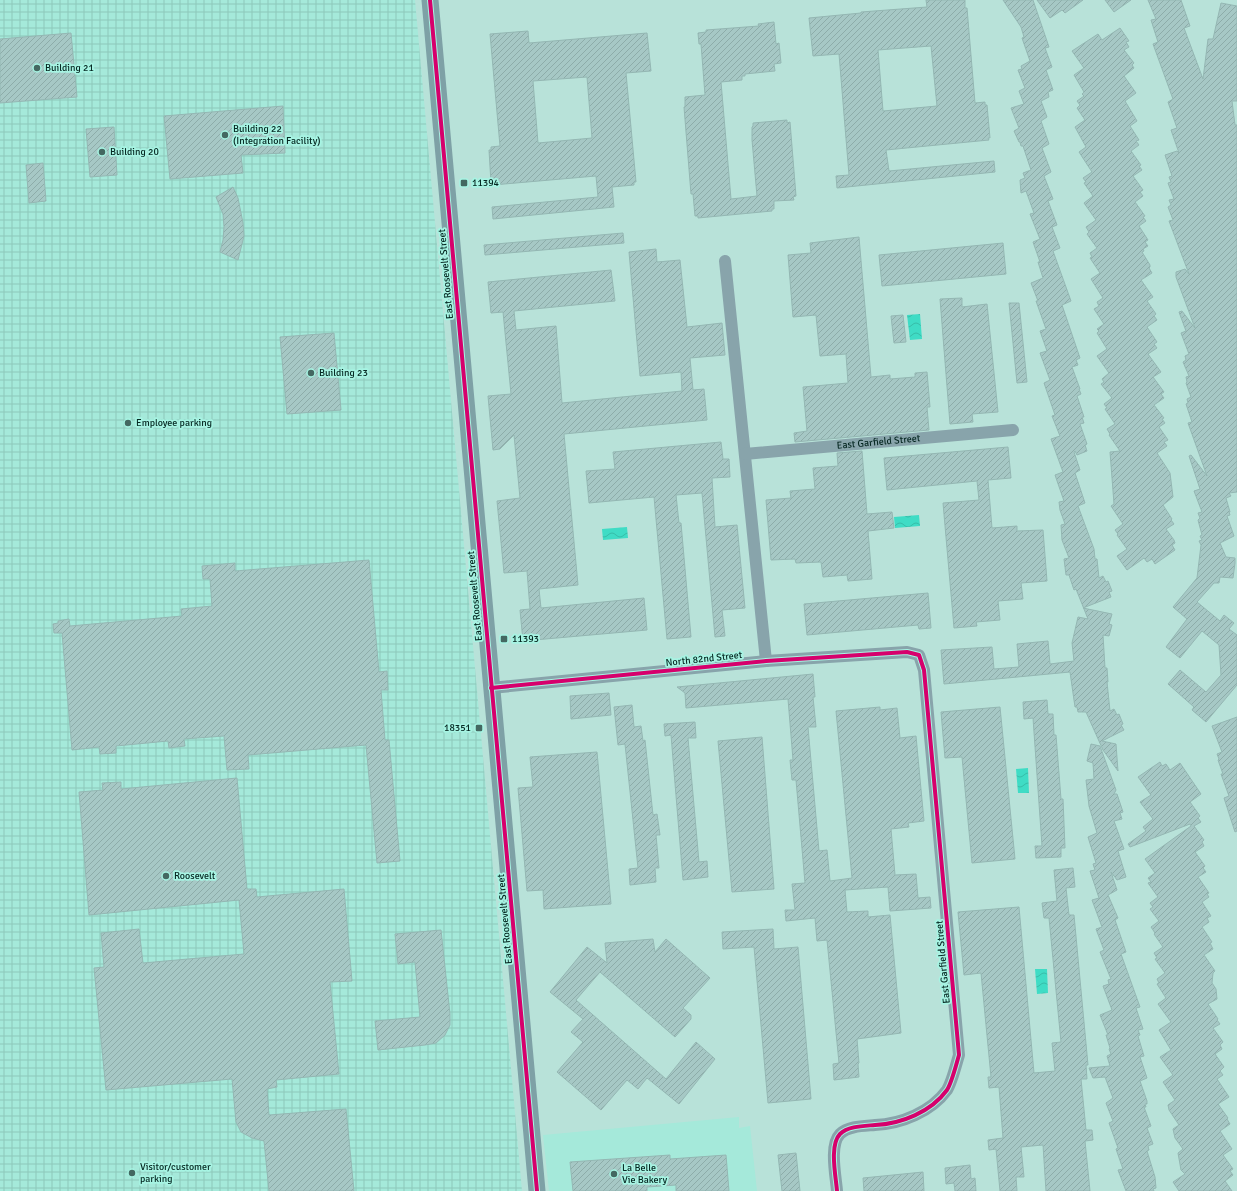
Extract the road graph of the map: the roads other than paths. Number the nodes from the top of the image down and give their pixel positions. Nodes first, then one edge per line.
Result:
1 (430, 0) edge
2 (725, 261) dead end
3 (1013, 430) dead end
4 (745, 454) junction
5 (919, 655) joint
6 (766, 661) junction
7 (491, 688) junction
8 (537, 1191) edge
9 (837, 1191) edge

1 - 7 street, East Roosevelt Street
2 - 4 street
3 - 4 street, East Garfield Street
4 - 6 street
5 - 6 street, North 82nd Street
5 - 9 street, East Garfield Street
6 - 7 street, North 82nd Street
7 - 8 street, East Roosevelt Street

